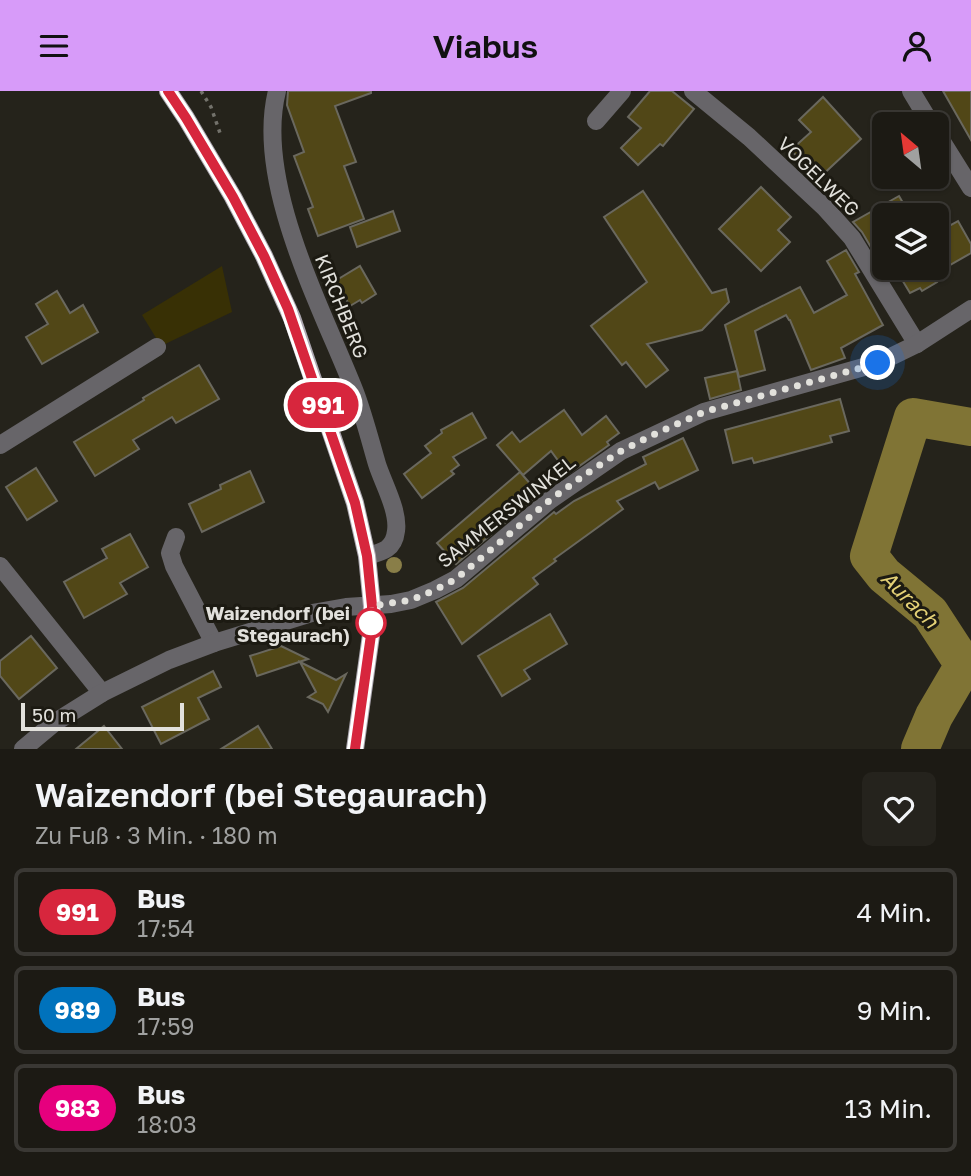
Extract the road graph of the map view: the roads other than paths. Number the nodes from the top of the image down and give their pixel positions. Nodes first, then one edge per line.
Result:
1 (168, 91) edge
2 (277, 91) edge
3 (622, 91) edge
4 (693, 91) edge
5 (911, 91) edge
6 (924, 112) edge
7 (596, 121) dead end
8 (949, 153) edge
9 (971, 188) edge
10 (971, 309) edge
11 (917, 344) junction
12 (157, 347) dead end
13 (0, 445) edge
14 (176, 537) dead end
15 (367, 556) junction
16 (0, 566) edge
17 (372, 606) junction
18 (214, 643) junction
19 (102, 694) junction
20 (23, 749) edge
21 (355, 749) edge

1 - 15 main road
2 - 15 street, KIRCHBERG
3 - 7 street
4 - 11 street, VOGELWEG
5 - 6 street
8 - 9 street
10 - 11 street, SAMMERSWINKEL
11 - 17 street, SAMMERSWINKEL
12 - 13 street
14 - 18 street
15 - 17 main road
16 - 19 street
17 - 18 street, SAMMERSWINKEL
17 - 21 main road
18 - 19 street, SAMMERSWINKEL
19 - 20 street, SAMMERSWINKEL

